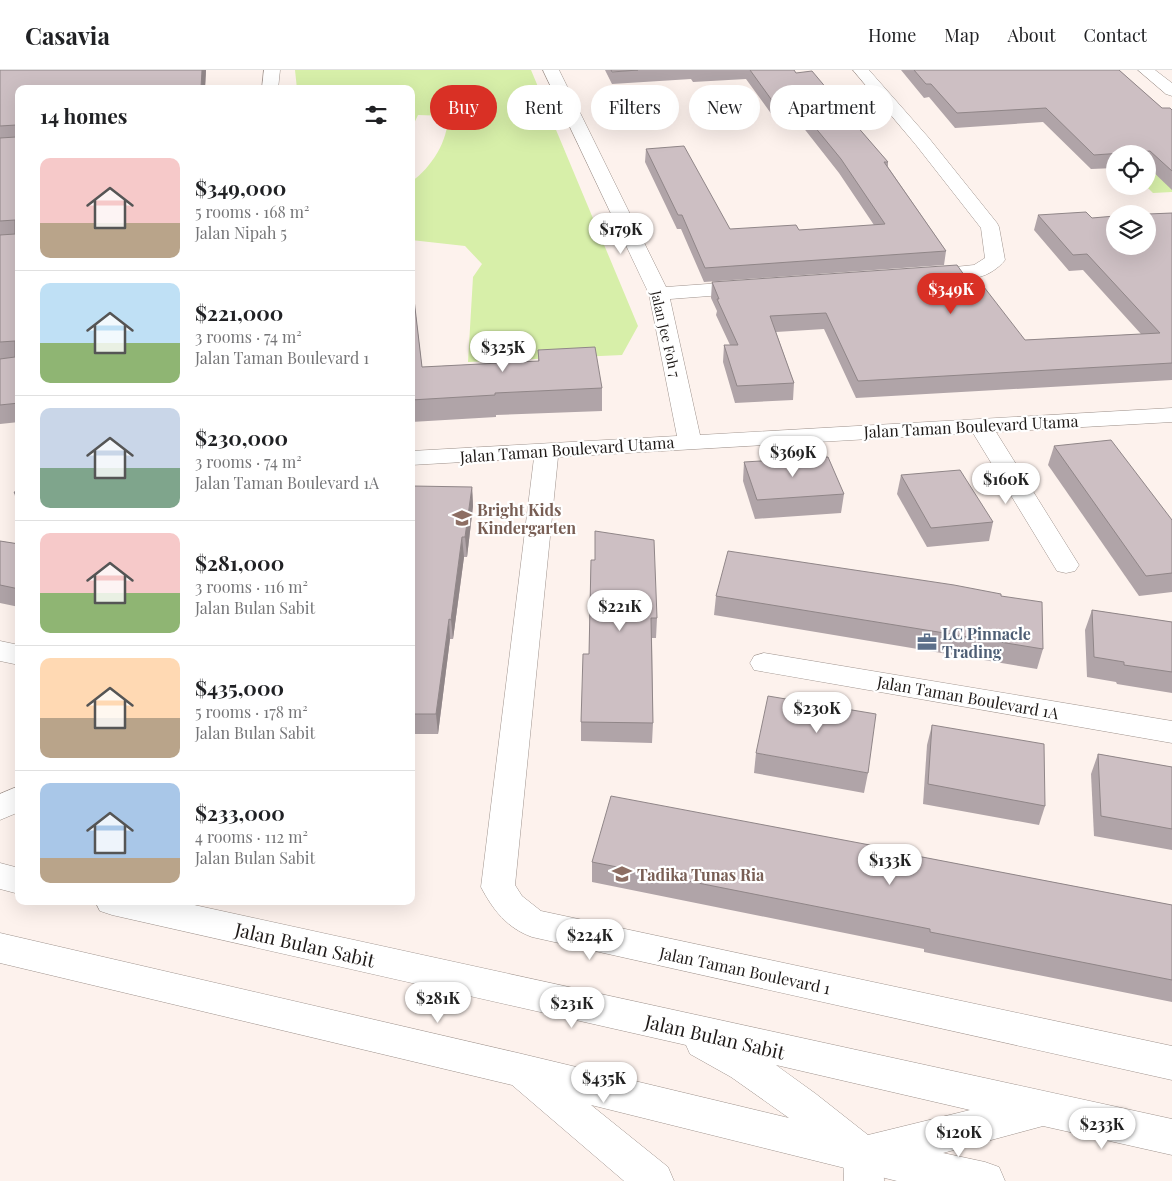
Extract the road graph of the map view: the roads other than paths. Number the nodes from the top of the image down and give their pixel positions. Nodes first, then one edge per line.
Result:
1 (272, 70) edge
2 (550, 70) edge
3 (861, 70) edge
4 (866, 70) edge
5 (1146, 70) edge
6 (270, 85) edge
7 (1172, 91) edge
8 (901, 276) edge
9 (766, 286) edge
10 (659, 294) junction
11 (1172, 415) edge
12 (980, 425) junction
13 (690, 441) junction
14 (547, 450) junction
15 (415, 458) edge
16 (1066, 564) dead end
17 (0, 651) edge
18 (15, 654) edge
19 (764, 663) dead end
20 (1172, 732) edge
21 (15, 800) edge
22 (0, 808) edge
23 (0, 876) edge
24 (15, 879) edge
25 (130, 905) edge
26 (0, 948) edge
27 (671, 1025) junction
28 (1172, 1063) edge
29 (518, 1070) junction
30 (1042, 1109) junction
31 (1172, 1137) edge
32 (864, 1168) edge
33 (654, 1181) edge
34 (985, 1181) edge

1 - 6 street
2 - 10 street, Jalan Jee Foh 7
3 - 4 street
3 - 8 street
5 - 7 street
9 - 10 street
10 - 13 street, Jalan Jee Foh 7
11 - 12 street, Jalan Taman Boulevard Utama
12 - 13 street, Jalan Taman Boulevard Utama
12 - 16 street
13 - 14 street, Jalan Taman Boulevard Utama
14 - 15 street, Jalan Taman Boulevard Utama
14 - 28 street, Jalan Taman Boulevard 1
17 - 18 street
19 - 20 street, Jalan Taman Boulevard 1A
21 - 22 street
23 - 24 street
25 - 27 street, Jalan Bulan Sabit
26 - 29 street
27 - 30 street, Jalan Bulan Sabit
27 - 32 street
29 - 32 street
29 - 33 street
30 - 31 street, Jalan Bulan Sabit
30 - 32 street
32 - 34 street

